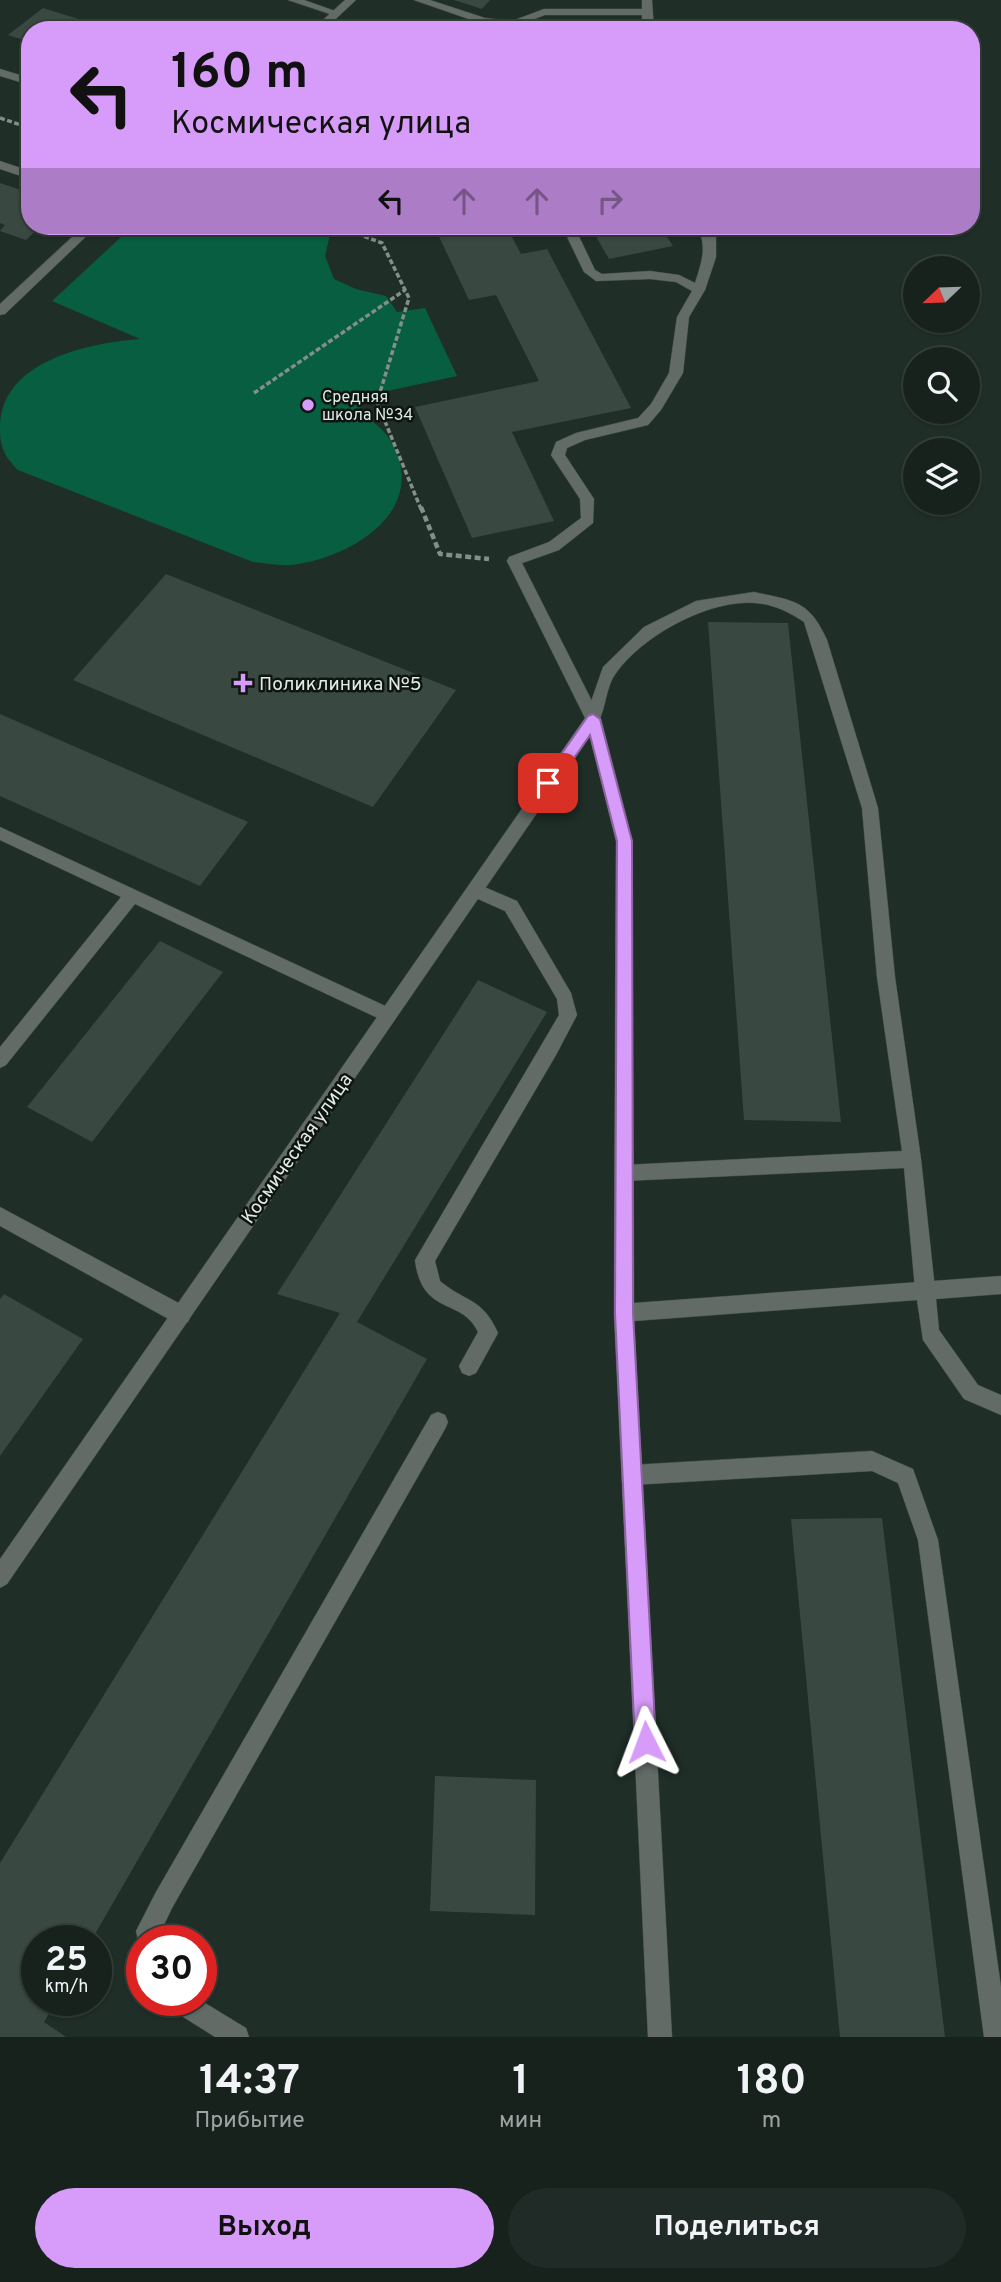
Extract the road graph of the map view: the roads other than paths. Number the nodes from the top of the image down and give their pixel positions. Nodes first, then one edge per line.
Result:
1 (293, 0) edge
2 (351, 0) edge
3 (419, 0) edge
4 (648, 6) edge
5 (335, 13) junction
6 (327, 21) edge
7 (484, 21) edge
8 (521, 21) edge
9 (0, 72) edge
10 (21, 79) edge
11 (0, 165) edge
12 (21, 172) edge
13 (81, 235) edge
14 (572, 235) edge
15 (709, 235) edge
16 (699, 290) junction
17 (0, 311) edge
18 (593, 719) junction
19 (0, 833) edge
20 (475, 890) junction
21 (132, 895) junction
22 (388, 1015) junction
23 (0, 1060) edge
24 (912, 1158) junction
25 (624, 1173) junction
26 (0, 1216) edge
27 (1001, 1285) edge
28 (925, 1289) junction
29 (624, 1313) junction
30 (181, 1315) junction
31 (469, 1366) dead end
32 (1001, 1405) edge
33 (438, 1422) dead end
34 (632, 1475) junction
35 (0, 1577) edge
36 (151, 1925) edge
37 (203, 2016) edge
38 (237, 2037) edge
39 (660, 2037) edge
40 (996, 2037) edge

1 - 5 street
2 - 5 street
3 - 7 street
4 - 8 street
5 - 6 street
9 - 10 street
11 - 12 street
13 - 17 street
14 - 16 street
15 - 16 street
16 - 18 street
18 - 20 street, Космическая улица
18 - 24 street
18 - 25 street
19 - 21 street
20 - 22 street, Космическая улица
20 - 31 street
21 - 22 street
21 - 23 street
22 - 30 street, Космическая улица
24 - 25 street
24 - 28 street
25 - 29 street
26 - 30 street
27 - 28 street
28 - 29 street
28 - 32 street
29 - 34 street
30 - 35 street, Космическая улица
33 - 36 street
34 - 39 street
34 - 40 street
37 - 38 street

